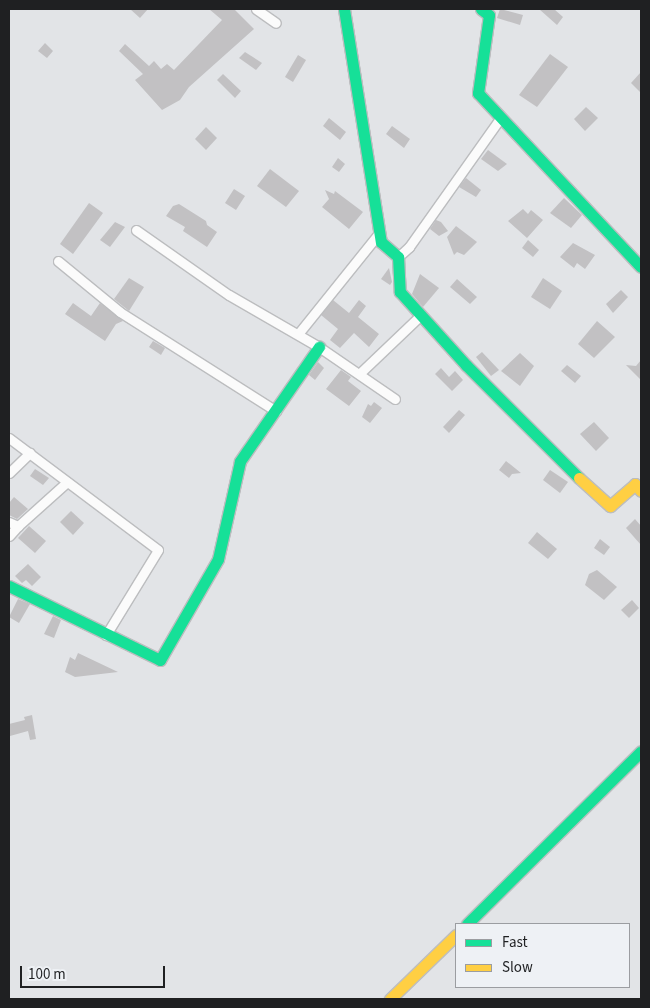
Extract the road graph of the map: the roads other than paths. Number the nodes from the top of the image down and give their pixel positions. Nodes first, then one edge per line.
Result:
1 (256, 9) edge
2 (344, 9) edge
3 (481, 9) edge
4 (276, 23) dead end
5 (502, 117) junction
6 (136, 230) dead end
7 (380, 232) junction
8 (398, 257) junction
9 (58, 261) dead end
10 (641, 267) edge
11 (420, 316) junction
12 (298, 334) junction
13 (319, 347) junction
14 (359, 374) junction
15 (395, 400) dead end
16 (276, 410) junction
17 (9, 438) edge
18 (30, 453) junction
19 (9, 473) edge
20 (67, 482) junction
21 (641, 491) edge
22 (13, 524) edge
23 (9, 536) edge
24 (9, 586) edge
25 (106, 635) junction
26 (641, 751) edge
27 (468, 923) edge
28 (455, 935) edge
29 (390, 999) edge

1 - 4 street
2 - 7 street
3 - 5 street
5 - 8 street
5 - 10 street
6 - 12 street
7 - 8 street
7 - 12 street
8 - 11 street
9 - 16 street
11 - 14 street
11 - 21 street
12 - 13 street
13 - 14 street
13 - 16 street
14 - 15 street
16 - 25 street
17 - 18 street
18 - 19 street
18 - 20 street
20 - 22 street
20 - 25 street
22 - 23 street
24 - 25 street
26 - 27 street
28 - 29 street

